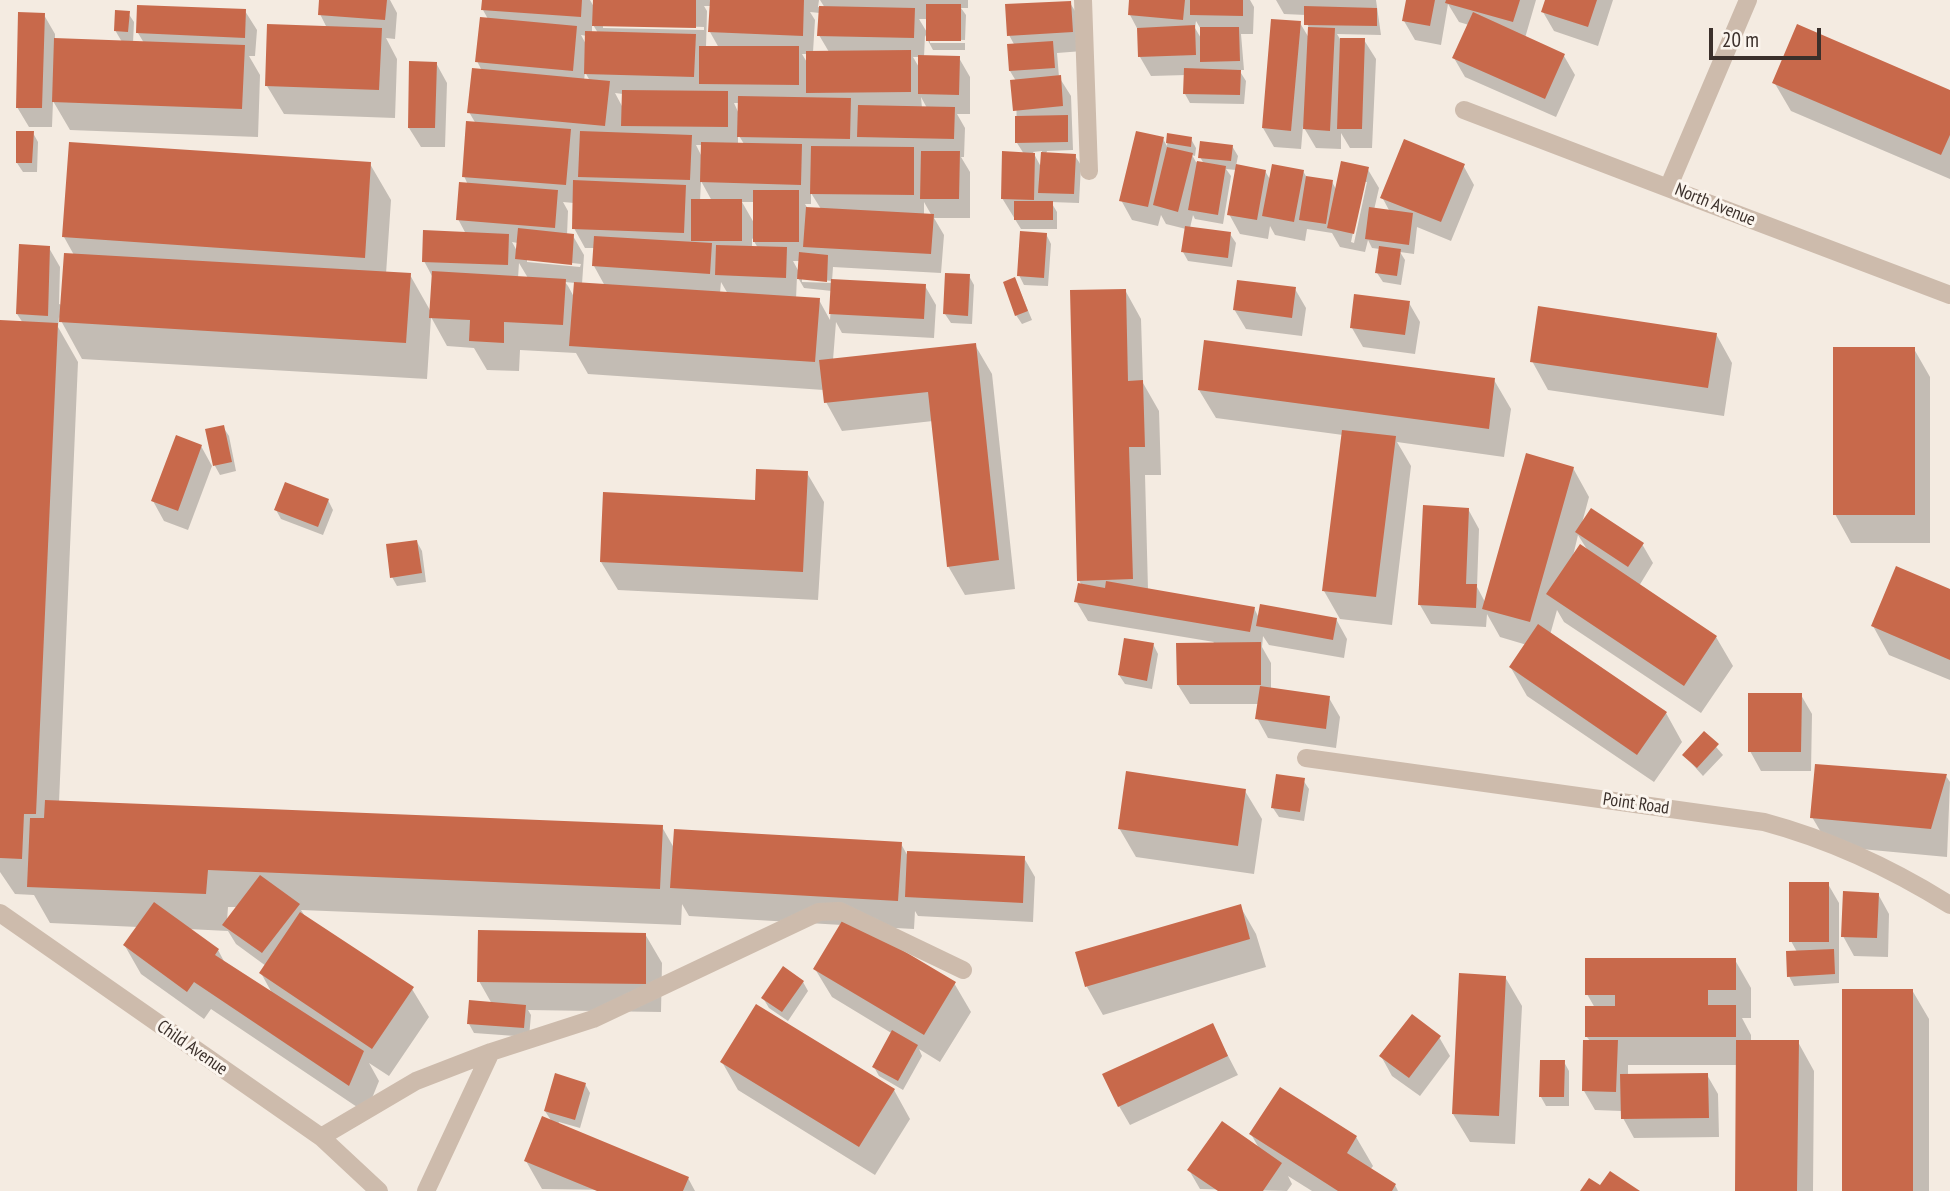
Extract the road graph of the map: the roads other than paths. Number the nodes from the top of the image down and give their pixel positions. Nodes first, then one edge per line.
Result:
1 (1083, 0) edge
2 (1748, 0) edge
3 (1464, 110) dead end
4 (1089, 170) dead end
5 (1668, 188) junction
6 (1950, 295) edge
7 (1306, 758) dead end
8 (1950, 905) edge
9 (0, 913) edge
10 (962, 970) dead end
11 (491, 1052) junction
12 (321, 1137) junction
13 (379, 1191) edge
14 (426, 1191) edge

1 - 4 street
2 - 5 street, North Avenue
3 - 5 street
5 - 6 street, North Avenue
7 - 8 street, Point Road
9 - 12 street, Child Avenue
10 - 11 street
11 - 12 street
11 - 14 street
12 - 13 street, Child Avenue

